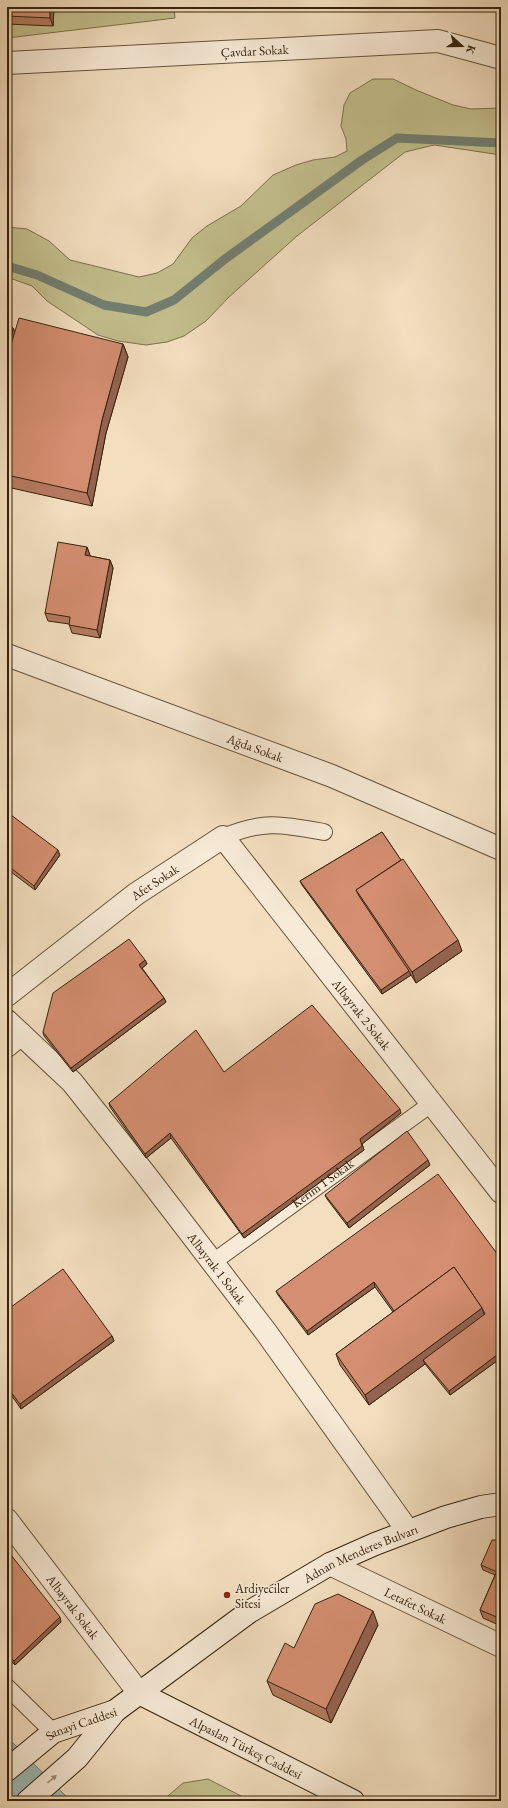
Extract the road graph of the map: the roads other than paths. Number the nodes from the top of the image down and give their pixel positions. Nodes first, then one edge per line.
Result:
1 (501, 58) edge
2 (7, 62) edge
3 (7, 655) edge
4 (324, 832) dead end
5 (222, 837) junction
6 (501, 849) edge
7 (7, 994) edge
8 (12, 1034) edge
9 (431, 1104) junction
10 (501, 1192) edge
11 (213, 1262) junction
12 (501, 1504) edge
13 (7, 1520) edge
14 (408, 1531) junction
15 (330, 1564) junction
16 (501, 1646) edge
17 (7, 1688) edge
18 (139, 1693) junction
19 (115, 1710) junction
20 (53, 1732) junction
21 (7, 1770) edge
22 (28, 1801) edge
23 (353, 1801) edge

1 - 2 street, Çavdar Sokak
3 - 6 street, Ağda Sokak
4 - 5 lane, Afet Sokak
5 - 7 street, Afet Sokak
5 - 9 street, Albayrak 2 Sokak
8 - 11 street, Albayrak 1 Sokak
9 - 10 street, Albayrak 2 Sokak
9 - 11 lane, Kerim 1 Sokak
11 - 14 street, Albayrak 1 Sokak
12 - 14 street, Adnan Menderes Bulvarı
13 - 18 street, Albayrak Sokak
14 - 15 street, Adnan Menderes Bulvarı
15 - 16 street, Letafet Sokak
15 - 18 street, Adnan Menderes Bulvarı
17 - 20 lane
18 - 19 street, Adnan Menderes Bulvarı
18 - 23 street, Alpaslan Türkeş Caddesi
19 - 20 street, Sanayi Caddesi
22 -> 19 street, Sanayi Caddesi
20 - 21 street, Sanayi Caddesi

